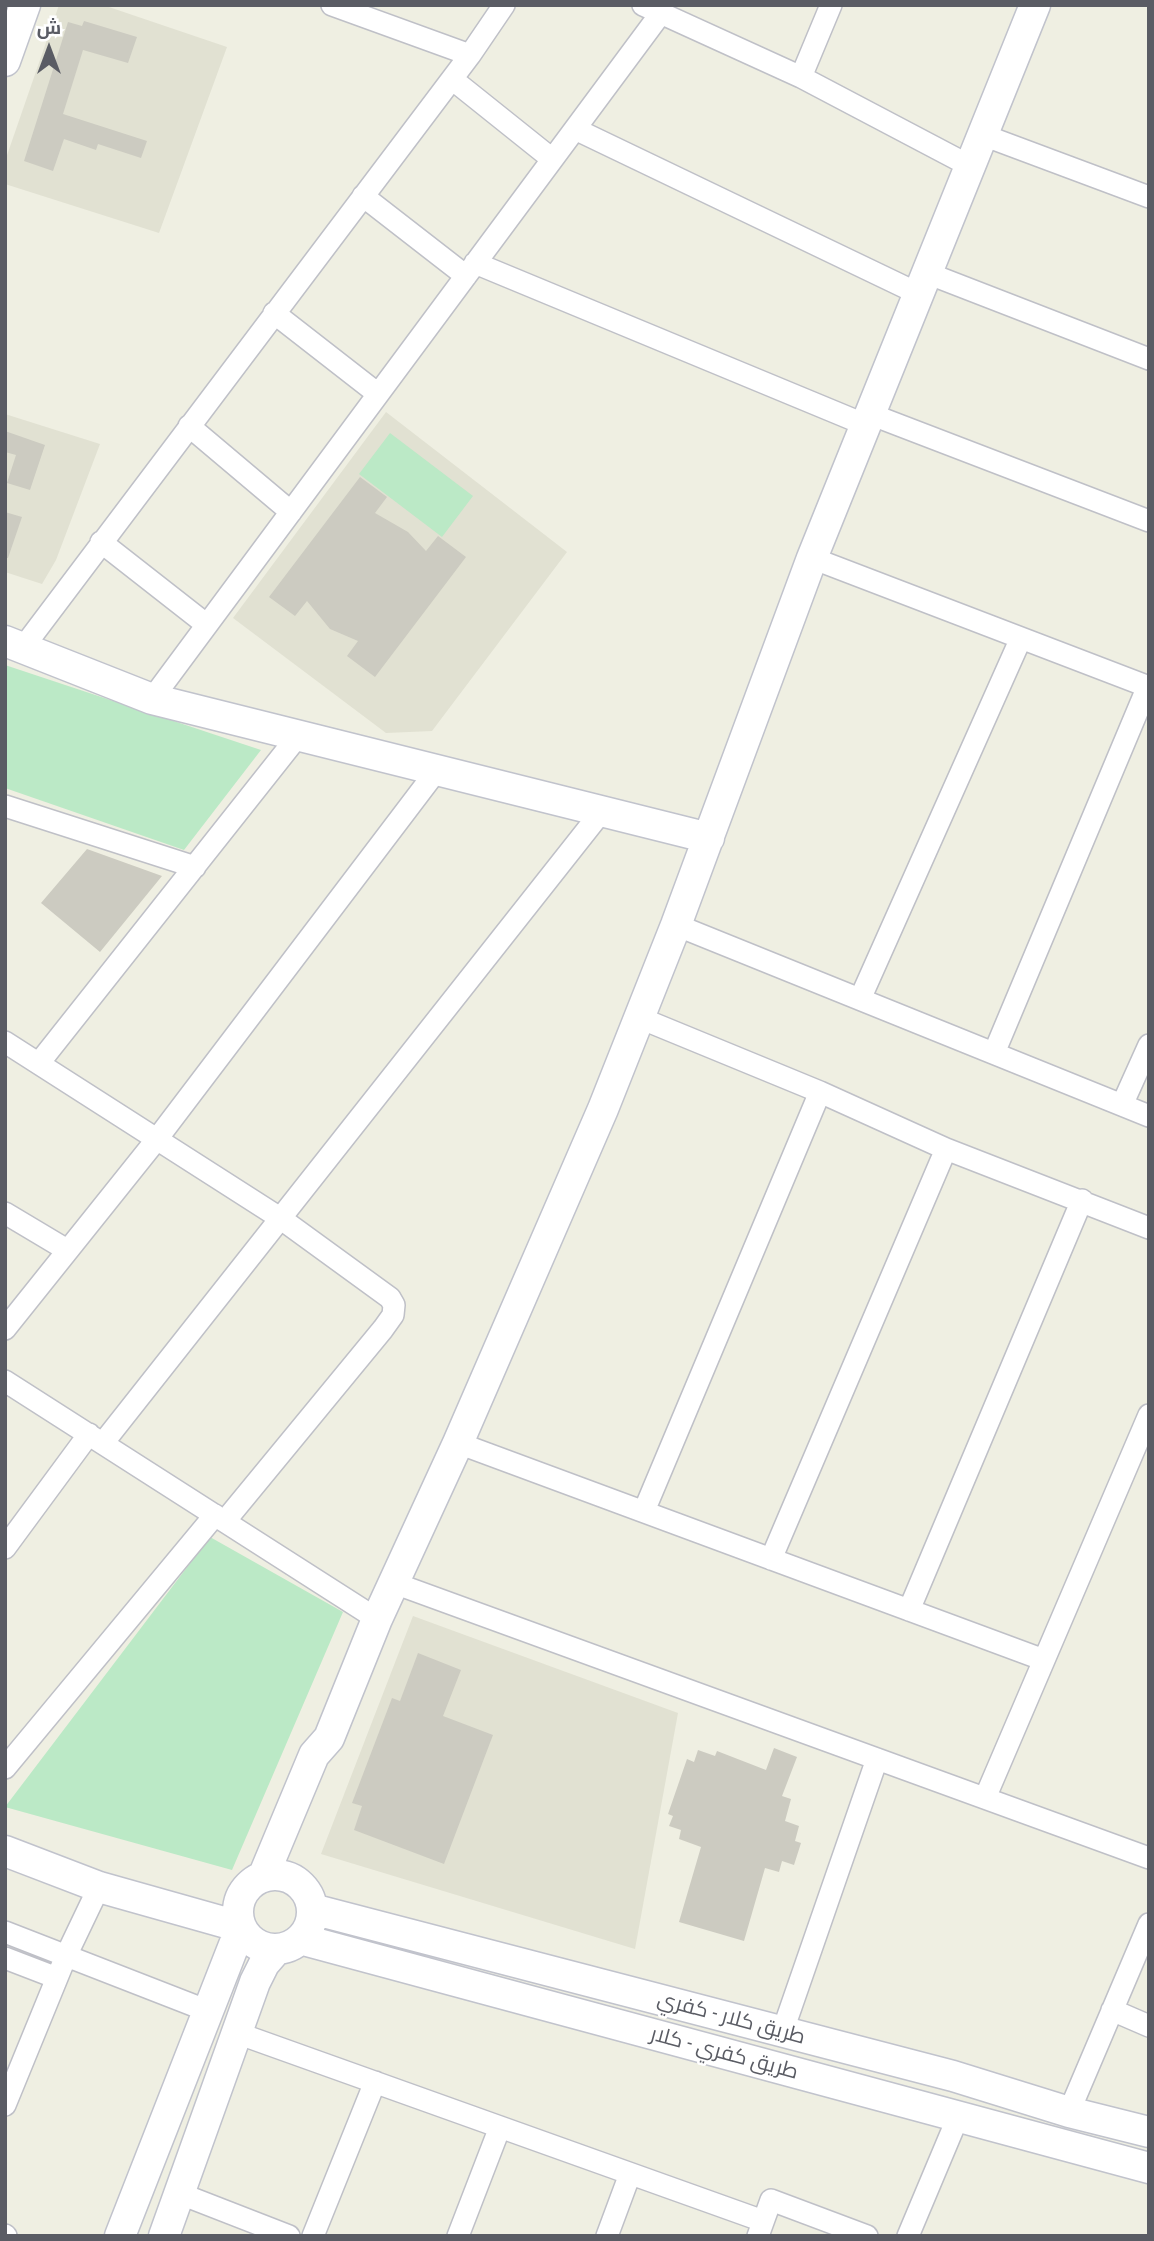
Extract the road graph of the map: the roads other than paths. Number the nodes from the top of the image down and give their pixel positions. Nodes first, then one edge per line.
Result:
1 (24, 5) edge
2 (332, 5) edge
3 (504, 5) edge
4 (831, 5) edge
5 (1035, 5) edge
6 (652, 9) edge
7 (470, 55) junction
8 (5, 61) edge
9 (801, 77) junction
10 (452, 79) junction
11 (575, 129) junction
12 (983, 135) junction
13 (552, 159) junction
14 (970, 166) junction
15 (363, 196) junction
16 (1149, 197) edge
17 (471, 270) junction
18 (923, 283) junction
19 (274, 313) junction
20 (1149, 359) edge
21 (378, 394) junction
22 (868, 419) junction
23 (189, 426) junction
24 (291, 512) junction
25 (1149, 521) edge
26 (101, 542) junction
27 (812, 558) junction
28 (207, 625) junction
29 (1021, 638) junction
30 (13, 645) edge
31 (1148, 686) edge
32 (152, 699) junction
33 (299, 736) junction
34 (437, 770) junction
35 (5, 806) edge
36 (602, 811) junction
37 (709, 838) junction
38 (195, 867) junction
39 (676, 925) junction
40 (860, 999) junction
41 (640, 1018) junction
42 (5, 1042) edge
43 (1149, 1045) edge
44 (994, 1053) junction
45 (39, 1063) junction
46 (820, 1092) junction
47 (1122, 1105) junction
48 (1149, 1116) edge
49 (157, 1139) junction
50 (946, 1149) junction
51 (1082, 1200) junction
52 (5, 1213) edge
53 (281, 1218) junction
54 (1149, 1228) edge
55 (67, 1250) junction
56 (5, 1329) edge
57 (5, 1381) edge
58 (1149, 1415) edge
59 (96, 1439) junction
60 (458, 1443) junction
61 (644, 1511) junction
62 (220, 1518) junction
63 (5, 1548) edge
64 (771, 1559) junction
65 (394, 1583) junction
66 (909, 1610) junction
67 (377, 1619) junction
68 (1044, 1660) junction
69 (877, 1759) junction
70 (5, 1768) edge
71 (985, 1798) junction
72 (5, 1851) edge
73 (1149, 1858) edge
74 (275, 1878) junction
75 (99, 1886) junction
76 (312, 1909) junction
77 (1149, 1924) edge
78 (241, 1927) junction
79 (5, 1932) edge
80 (289, 1944) junction
81 (66, 1956) junction
82 (5, 1958) edge
83 (57, 1978) junction
84 (1112, 2010) junction
85 (208, 2011) junction
86 (1149, 2026) edge
87 (237, 2033) junction
88 (782, 2033) junction
89 (375, 2082) junction
90 (5, 2105) edge
91 (1069, 2112) junction
92 (958, 2117) junction
93 (500, 2127) junction
94 (1149, 2132) edge
95 (1149, 2168) edge
96 (631, 2174) junction
97 (181, 2194) junction
98 (760, 2229) edge
99 (120, 2236) edge
100 (164, 2236) edge
101 (289, 2236) edge
102 (313, 2236) edge
103 (458, 2236) edge
104 (607, 2236) edge
105 (867, 2236) edge
106 (908, 2236) edge

1 - 8 main road
2 - 7 street
3 - 7 street
4 - 9 street
5 - 12 main road
6 - 9 street
6 - 11 street
7 - 10 street
9 - 14 street
10 - 13 street
10 - 15 street
11 - 13 street
11 - 18 street
12 - 14 main road
12 - 16 street
13 - 17 street
14 - 18 main road
15 - 17 street
15 - 19 street
17 - 21 street
17 - 22 street
18 - 20 street
18 - 22 main road
19 - 21 street
19 - 23 street
21 - 24 street
22 - 25 street
22 - 27 main road
23 - 24 street
23 - 26 street
24 - 28 street
26 - 28 street
26 - 30 street
27 - 29 street
27 - 37 main road
28 - 32 street
29 - 31 street
29 - 40 street
30 - 32 main road
31 - 44 street
32 - 33 main road
33 - 34 main road
33 - 38 street
34 - 36 main road
34 - 49 street
35 - 38 street
36 - 37 main road
36 - 53 street
37 - 39 main road
38 - 45 street
39 - 40 street
39 - 41 main road
40 - 44 street
41 - 46 street
41 - 60 main road
42 - 45 street
43 - 47 street
44 - 47 street
45 - 49 street
46 - 50 street
46 - 61 street
47 - 48 street
49 - 53 street
49 - 55 street
50 - 51 street
50 - 64 street
51 - 54 street
51 - 66 street
52 - 55 street
53 - 59 street
53 - 62 street
55 - 56 street
57 - 59 street
58 - 68 street
59 - 62 street
59 - 63 street
60 - 61 street
60 - 65 main road
61 - 64 street
62 - 67 street
62 - 70 street
64 - 66 street
65 - 67 main road
65 - 69 street
66 - 68 street
67 - 74 main road
68 - 71 street
69 - 71 street
69 - 88 street
71 - 73 street
72 - 75 main road
74 - 76 main road
74 - 78 main road
75 - 78 main road
75 - 81 street
76 - 80 main road
76 - 88 main road, طريق كلار - كفري
77 - 84 street
78 - 80 main road
78 - 85 main road
79 - 81 street
80 - 87 main road
80 - 92 main road, طريق كفري - كلار
81 - 83 street
81 - 85 street
82 - 83 street
83 - 90 street
84 - 86 street
84 - 91 street
85 - 99 main road
87 - 89 street
87 - 97 main road
88 - 91 main road, طريق كلار - كفري
89 - 93 street
89 - 102 street
91 - 94 main road, طريق كلار - كفري
92 - 95 main road, طريق كفري - كلار
92 - 106 street
93 - 96 street
93 - 103 street
96 - 98 street
96 - 104 street
97 - 100 main road
97 - 101 street
98 - 105 street

